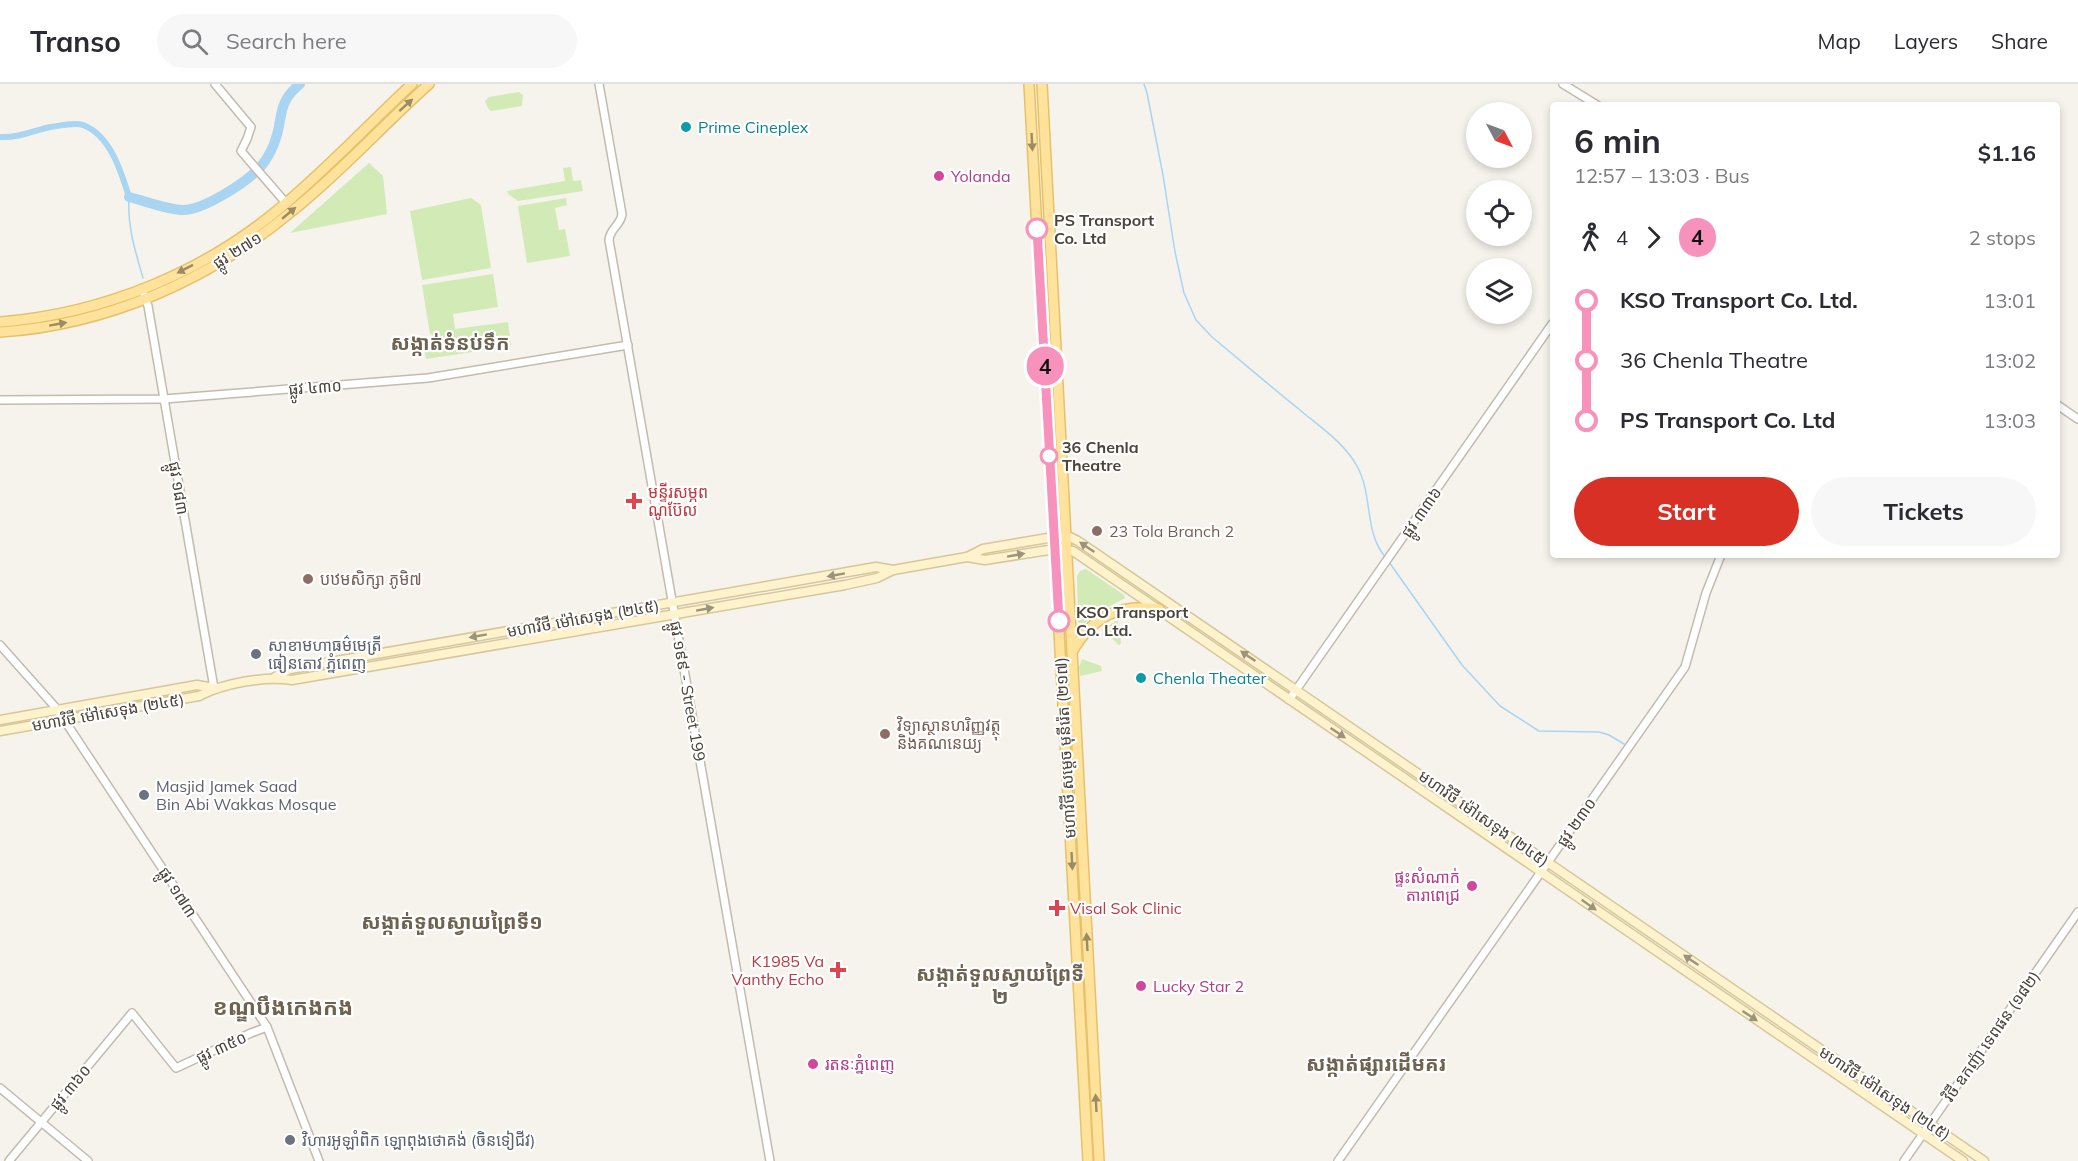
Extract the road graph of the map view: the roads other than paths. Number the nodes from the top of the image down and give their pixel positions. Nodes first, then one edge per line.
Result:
1 (215, 84) edge
2 (412, 84) edge
3 (429, 84) edge
4 (599, 84) edge
5 (1029, 84) edge
6 (1042, 84) edge
7 (1048, 84) edge
8 (1563, 84) edge
9 (1592, 102) edge
10 (1043, 121) junction
11 (286, 203) junction
12 (142, 289) junction
13 (146, 299) junction
14 (0, 322) edge
15 (1550, 327) edge
16 (0, 332) edge
17 (628, 345) junction
18 (164, 399) junction
19 (0, 400) edge
20 (2060, 407) edge
21 (2078, 419) edge
22 (1054, 537) junction
23 (1065, 537) junction
24 (1055, 549) junction
25 (1066, 549) junction
26 (967, 557) junction
27 (1720, 558) edge
28 (893, 570) junction
29 (673, 603) junction
30 (1159, 609) junction
31 (675, 614) junction
32 (0, 645) edge
33 (1072, 652) junction
34 (275, 677) junction
35 (214, 688) junction
36 (1297, 689) junction
37 (122, 698) junction
38 (1290, 700) junction
39 (57, 709) junction
40 (124, 709) junction
41 (0, 720) edge
42 (64, 720) junction
43 (0, 731) edge
44 (1548, 862) junction
45 (1541, 872) junction
46 (2078, 912) edge
47 (132, 1013) joint
48 (267, 1027) junction
49 (0, 1088) edge
50 (41, 1122) junction
51 (1930, 1124) junction
52 (1923, 1134) junction
53 (9, 1161) edge
54 (88, 1161) edge
55 (319, 1161) edge
56 (770, 1161) edge
57 (1088, 1161) edge
58 (1099, 1161) edge
59 (1338, 1161) edge
60 (1904, 1161) edge
61 (1963, 1161) edge
62 (1984, 1161) edge

1 - 11 street
2 - 11 main road, ផ្លូវ ២៧១
13 -> 3 main road, ផ្លូវ ២៧១
4 - 17 street, ផ្លូវ ១៩៩ - Street 199
5 -> 22 main road, មហាវិថី សម្តេច មុនីរ៉េត (២១៧)
6 - 10 main road, មហាវិថី សម្តេច មុនីរ៉េត (២១៧)
7 - 10 main road
8 - 9 street
10 - 23 main road, មហាវិថី សម្តេច មុនីរ៉េត (២១៧)
11 -> 12 main road, ផ្លូវ ២៧១
12 - 13 street, ផ្លូវ ១៨៣
12 - 14 main road, ផ្លូវ ២៧១
16 -> 13 main road, ផ្លូវ ២៧១
13 - 18 street, ផ្លូវ ១៨៣
15 - 36 street, ផ្លូវ ៣៣៦
17 - 18 street, ផ្លូវ ៤៣០
17 - 29 street, ផ្លូវ ១៩៩ - Street 199
18 - 19 street, ផ្លូវ ៤៣០
18 - 35 street, ផ្លូវ ១៨៣
20 - 21 street
22 - 23 main road, មហាវិថី ម៉ៅសេទុង (២៤៥)
22 - 24 main road, មហាវិថី សម្តេច មុនីរ៉េត (២១៧)
22 - 26 main road, មហាវិថី ម៉ៅសេទុង (២៤៥)
23 - 25 main road, មហាវិថី សម្តេច មុនីរ៉េត (២១៧)
36 -> 23 main road, មហាវិថី ម៉ៅសេទុង (២៤៥)
24 - 25 main road, មហាវិថី ម៉ៅសេទុង (២៤៥)
26 -> 24 main road, មហាវិថី ម៉ៅសេទុង (២៤៥)
24 -> 57 main road, មហាវិថី សម្តេច មុនីរ៉េត (២១៧)
25 - 30 main road, មហាវិថី ម៉ៅសេទុង (២៤៥)
25 - 33 main road, មហាវិថី សម្តេច មុនីរ៉េត (២១៧)
26 - 28 main road, មហាវិថី ម៉ៅសេទុង (២៤៥)
27 - 44 street, ផ្លូវ ២៣០
28 -> 29 main road, មហាវិថី ម៉ៅសេទុង (២៤៥)
31 -> 28 main road, មហាវិថី ម៉ៅសេទុង (២៤៥)
29 - 31 street, ផ្លូវ ១៩៩ - Street 199
29 -> 34 main road, មហាវិថី ម៉ៅសេទុង (២៤៥)
30 - 33 main road
30 - 38 main road, មហាវិថី ម៉ៅសេទុង (២៤៥)
31 - 34 main road, មហាវិថី ម៉ៅសេទុង (២៤៥)
31 - 56 street, ផ្លូវ ១៩៩ - Street 199
32 - 39 street, ផ្លូវ ១៧៣
58 -> 33 main road, មហាវិថី សម្តេច មុនីរ៉េត (២១៧)
34 - 35 main road, មហាវិថី ម៉ៅសេទុង (២៤៥)
35 - 37 main road, មហាវិថី ម៉ៅសេទុង (២៤៥)
35 - 40 main road, មហាវិថី ម៉ៅសេទុង (២៤៥)
36 - 38 street, ផ្លូវ ៣៣៦
36 - 44 main road, មហាវិថី ម៉ៅសេទុង (២៤៥)
37 - 39 main road, មហាវិថី ម៉ៅសេទុង (២៤៥)
37 - 40 main road
38 -> 45 main road, មហាវិថី ម៉ៅសេទុង (២៤៥)
39 - 41 main road, មហាវិថី ម៉ៅសេទុង (២៤៥)
39 - 42 street, ផ្លូវ ១៧៣
40 - 42 main road, មហាវិថី ម៉ៅសេទុង (២៤៥)
42 - 43 main road, មហាវិថី ម៉ៅសេទុង (២៤៥)
42 - 48 street, ផ្លូវ ១៧៣
44 - 45 street, ផ្លូវ ២៣០
51 -> 44 main road, មហាវិថី ម៉ៅសេទុង (២៤៥)
45 -> 52 main road, មហាវិថី ម៉ៅសេទុង (២៤៥)
45 - 59 street, ផ្លូវ ២៣០
46 - 51 street, វិថី ឧកញ៉ា ទេពផន (១៨២)
47 - 48 street, ផ្លូវ ៣៥០
47 - 50 street, ផ្លូវ ៣៦០
48 - 55 street, ផ្លូវ ១៧៣
49 - 50 street
50 - 53 street, ផ្លូវ ៣៦០
50 - 54 street
51 - 52 street, វិថី ឧកញ៉ា ទេពផន (១៨២)
51 - 62 main road, មហាវិថី ម៉ៅសេទុង (២៤៥)
52 - 60 street, វិថី ឧកញ៉ា ទេពផន (១៨២)
52 - 61 main road, មហាវិថី ម៉ៅសេទុង (២៤៥)

